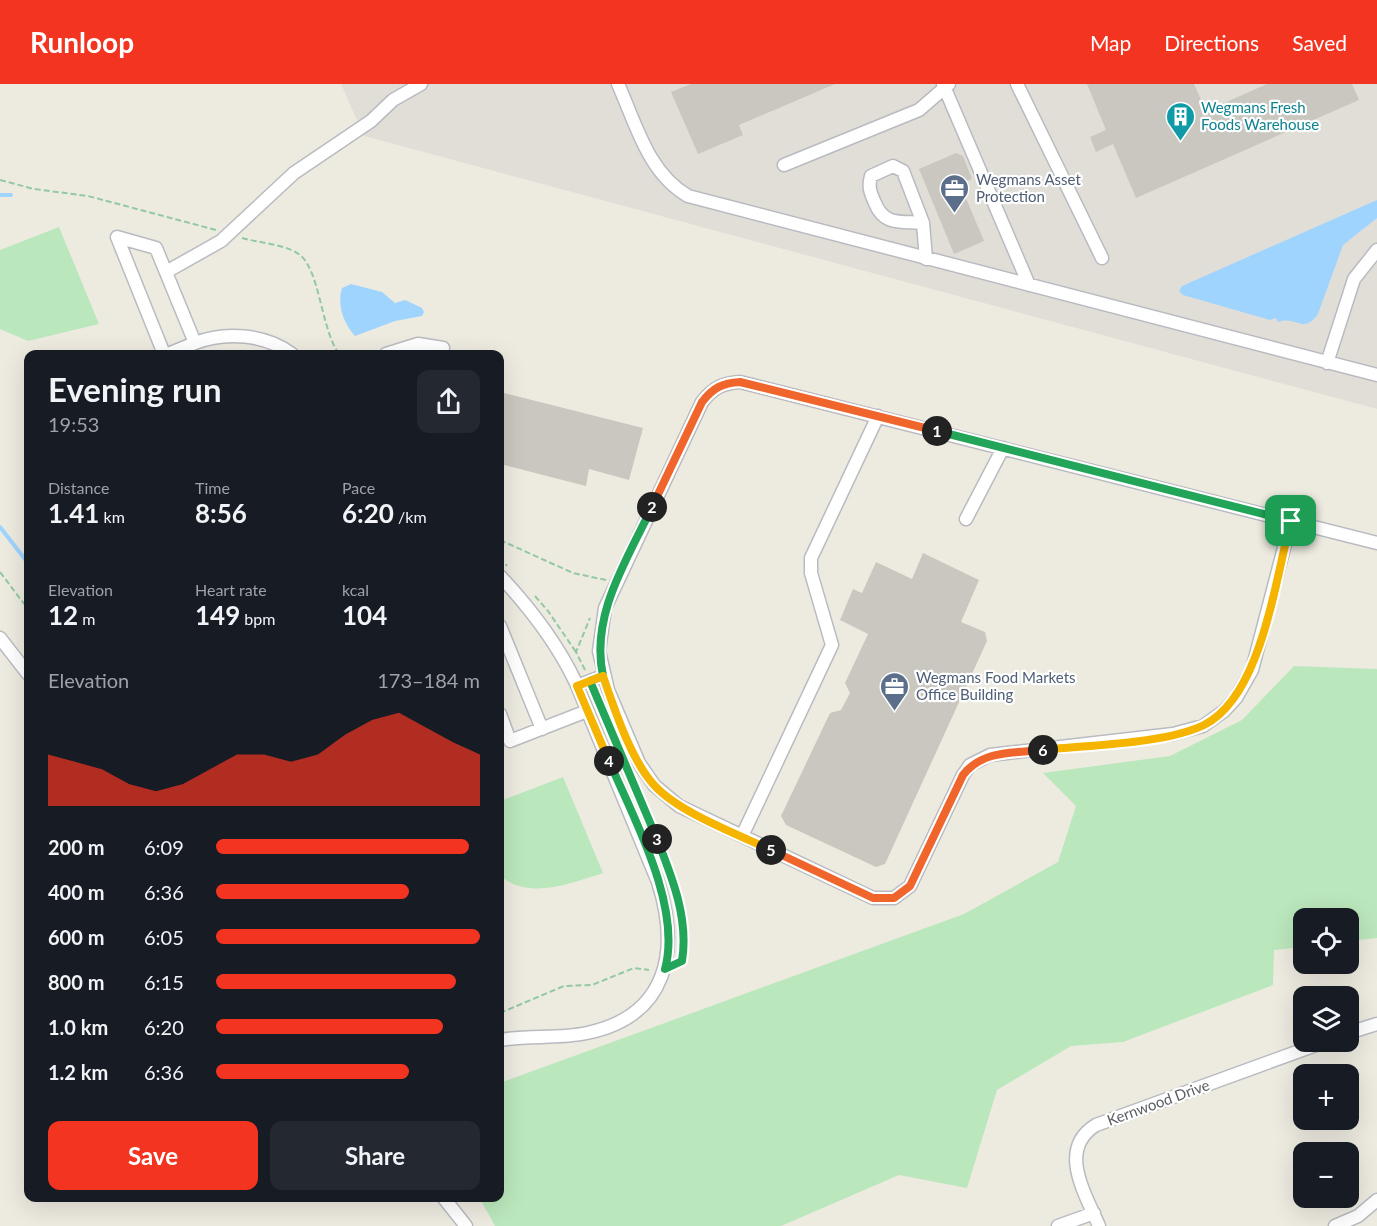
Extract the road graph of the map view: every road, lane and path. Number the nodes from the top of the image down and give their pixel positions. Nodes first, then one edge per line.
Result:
1 (421, 84) edge
2 (1017, 84) edge
3 (620, 85) edge
4 (946, 85) edge
5 (784, 165) dead end
6 (0, 180) edge
7 (923, 223) junction
8 (230, 234) junction
9 (1377, 250) edge
10 (1102, 258) dead end
11 (926, 259) junction
12 (166, 272) junction
13 (1029, 285) junction
14 (195, 343) junction
15 (443, 348) dead end
16 (164, 350) edge
17 (177, 350) edge
18 (285, 350) edge
19 (337, 350) edge
20 (399, 350) edge
21 (1327, 363) junction
22 (1377, 375) edge
23 (878, 416) junction
24 (1003, 448) junction
25 (966, 519) dead end
26 (1291, 521) junction
27 (504, 542) edge
28 (1377, 543) edge
29 (0, 572) edge
30 (504, 581) edge
31 (604, 585) dead end
32 (24, 604) edge
33 (594, 609) dead end
34 (504, 636) edge
35 (0, 638) edge
36 (24, 669) edge
37 (603, 676) junction
38 (590, 681) junction
39 (577, 686) junction
40 (587, 711) junction
41 (608, 724) dead end
42 (504, 725) edge
43 (542, 729) junction
44 (742, 836) junction
45 (665, 969) junction
46 (504, 1011) edge
47 (1377, 1024) edge
48 (1359, 1030) edge
49 (504, 1040) edge
50 (1297, 1052) edge
51 (1377, 1200) edge
52 (447, 1202) edge
53 (1094, 1213) junction
54 (466, 1226) edge
55 (1058, 1226) edge
56 (1099, 1226) edge
57 (1335, 1226) edge

1 - 8 street
2 - 10 street
3 - 11 street
4 - 5 street
4 - 13 street
6 - 8 path
7 - 7 street
7 - 11 street
8 - 12 street
8 - 19 path
9 - 21 street
11 - 13 street
12 - 14 street
12 - 16 street
13 - 21 street
14 - 17 street
14 - 18 street
15 - 20 street
21 - 22 street
23 - 24 street
23 - 37 street
23 - 44 street
24 - 25 street
24 - 26 street
26 - 28 street
26 - 44 street
27 - 31 path
29 - 32 path
30 - 39 street
33 - 38 path
34 - 43 street
35 - 36 street
37 - 38 street
37 - 44 street
38 - 39 street
39 - 40 street
40 - 43 street
40 - 45 street
41 - 45 path
42 - 43 street
45 - 46 path
45 - 49 street
47 - 48 street
50 - 53 street, Kernwood Drive
51 - 57 street
52 - 54 street
53 - 55 street
53 - 56 street, Kernwood Drive

